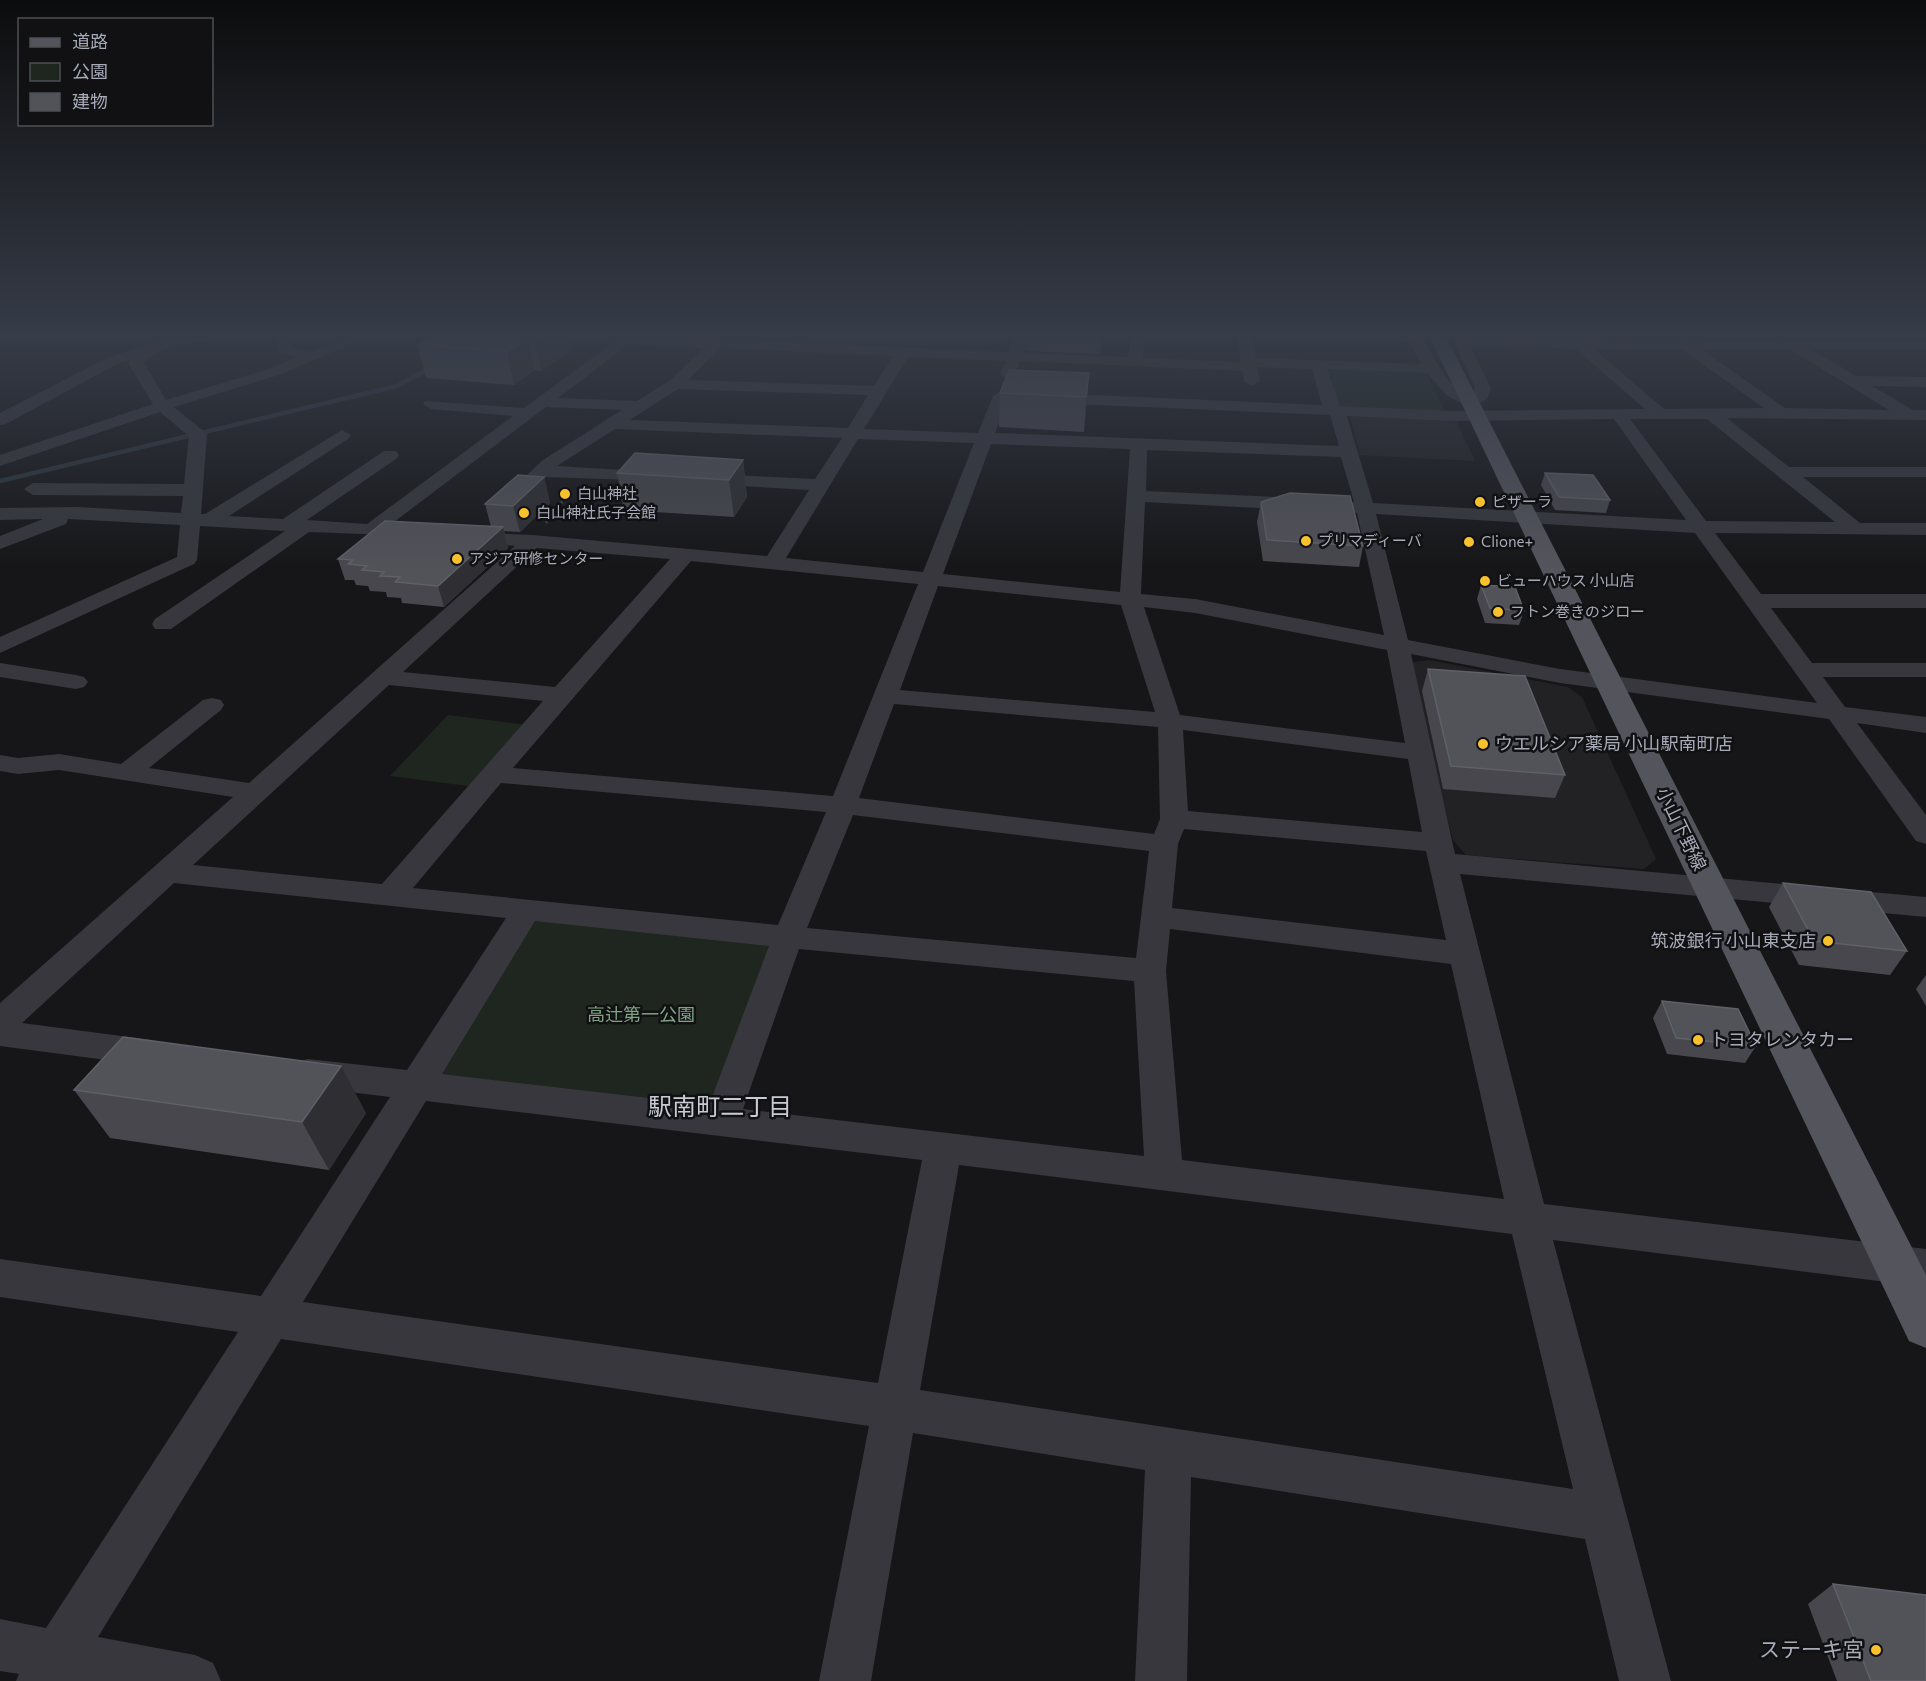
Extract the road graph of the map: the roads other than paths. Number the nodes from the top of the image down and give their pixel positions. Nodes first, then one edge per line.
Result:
1 (16, 411) edge
2 (146, 411) edge
3 (168, 411) edge
4 (512, 411) edge
5 (631, 411) edge
6 (866, 411) edge
7 (995, 411) edge
8 (1337, 411) edge
9 (1476, 411) edge
10 (1545, 411) edge
11 (1657, 411) edge
12 (1904, 411) edge
13 (529, 413) joint
14 (1710, 413) junction
15 (1780, 413) joint
16 (1618, 414) junction
17 (1660, 414) junction
18 (1908, 414) junction
19 (1926, 415) edge
20 (0, 420) edge
21 (611, 424) junction
22 (1926, 424) edge
23 (853, 433) junction
24 (302, 439) dead end
25 (984, 439) junction
26 (1139, 443) junction
27 (1348, 452) junction
28 (390, 455) dead end
29 (0, 461) edge
30 (541, 471) junction
31 (1784, 472) junction
32 (1926, 472) edge
33 (669, 477) edge
34 (693, 479) edge
35 (821, 485) junction
36 (33, 489) dead end
37 (194, 490) junction
38 (1136, 496) junction
39 (1365, 508) junction
40 (78, 513) junction
41 (0, 514) edge
42 (1528, 517) junction
43 (200, 520) junction
44 (296, 526) junction
45 (1701, 527) junction
46 (1856, 529) junction
47 (371, 530) junction
48 (1926, 530) edge
49 (427, 533) edge
50 (450, 535) edge
51 (472, 536) junction
52 (533, 541) junction
53 (0, 543) edge
54 (686, 554) junction
55 (773, 563) junction
56 (930, 580) junction
57 (1130, 599) junction
58 (1756, 601) junction
59 (1901, 601) junction
60 (1926, 601) edge
61 (1926, 621) edge
62 (163, 624) dead end
63 (0, 646) edge
64 (1398, 646) junction
65 (0, 670) edge
66 (1807, 670) junction
67 (1926, 670) edge
68 (381, 677) junction
69 (76, 682) dead end
70 (1610, 683) junction
71 (561, 695) junction
72 (885, 696) junction
73 (212, 705) dead end
74 (1839, 714) junction
75 (1170, 721) junction
76 (1926, 725) edge
77 (1420, 753) junction
78 (0, 763) edge
79 (128, 772) junction
80 (495, 774) junction
81 (254, 792) junction
82 (843, 805) junction
83 (1169, 832) junction
84 (1926, 835) edge
85 (1441, 853) junction
86 (166, 872) junction
87 (1710, 888) junction
88 (390, 895) junction
89 (1926, 907) edge
90 (528, 908) junction
91 (1156, 917) junction
92 (788, 937) junction
93 (1465, 954) junction
94 (1150, 972) junction
95 (0, 1023) edge
96 (0, 1033) edge
97 (189, 1058) edge
98 (272, 1068) edge
99 (414, 1086) junction
100 (721, 1121) junction
101 (944, 1147) junction
102 (1164, 1174) junction
103 (1528, 1218) junction
104 (1911, 1266) edge
105 (0, 1278) edge
106 (271, 1318) junction
107 (1926, 1325) edge
108 (896, 1408) junction
109 (1169, 1450) junction
110 (1604, 1518) junction
111 (0, 1645) edge
112 (49, 1668) edge
113 (195, 1681) edge
114 (845, 1681) edge
115 (1161, 1681) edge
116 (1645, 1681) edge

1 - 20 street
2 - 29 street
3 - 37 street
4 - 13 street
5 - 21 street
6 - 23 street
7 - 25 street
8 - 27 street
9 - 42 main road, 小山下野線
10 - 16 street
11 - 17 street
12 - 18 street
13 - 47 street
14 - 15 street
14 - 17 street
14 - 31 street
15 - 18 street
16 - 17 street
16 - 45 street
18 - 19 street
18 - 22 street
21 - 23 street
21 - 30 street
23 - 25 street
23 - 35 street
24 - 43 street
25 - 26 street
25 - 56 street
26 - 27 street
26 - 38 street
27 - 39 street
28 - 44 street
30 - 33 street
30 - 51 street
31 - 32 street
31 - 46 street
34 - 35 street
35 - 55 street
36 - 37 street
37 - 43 street
38 - 39 street
38 - 57 street
39 - 42 street
39 - 64 street
40 - 41 street
40 - 43 street
40 - 53 street
42 - 45 street
42 - 70 main road, 小山下野線
43 - 44 street
43 - 63 street
44 - 47 street
44 - 62 street
45 - 46 street
45 - 58 street
46 - 48 street
47 - 49 street
50 - 51 street
51 - 52 street
52 - 54 street
52 - 68 street
54 - 55 street
54 - 71 street
55 - 56 street
56 - 57 street
56 - 72 street
57 - 64 street
57 - 75 street
58 - 59 street
58 - 66 street
59 - 60 street
59 - 61 street
64 - 70 street
64 - 77 street
65 - 69 street
66 - 67 street
66 - 74 street
68 - 71 street
68 - 81 street
70 - 74 street
70 - 87 main road, 小山下野線
71 - 80 street
72 - 75 street
72 - 82 street
73 - 79 street
74 - 76 street
74 - 84 street
75 - 77 street
75 - 83 street
77 - 85 street
78 - 79 street
79 - 81 street
80 - 82 street
80 - 88 street
81 - 86 street
82 - 83 street
82 - 92 street
83 - 85 street
83 - 91 street
85 - 87 street
85 - 93 street
86 - 88 street
86 - 95 street
87 - 89 street
87 - 104 main road, 小山下野線
88 - 90 street
90 - 92 street
90 - 99 street
91 - 93 street
91 - 94 street
92 - 94 street
92 - 100 street
93 - 103 street
94 - 102 street
96 - 97 street
98 - 99 street
99 - 100 street
99 - 106 street
100 - 101 street
101 - 102 street
101 - 108 street
102 - 103 street
103 - 104 street
103 - 110 street
104 - 107 main road, 小山下野線
105 - 106 street
106 - 108 street
106 - 112 street
108 - 109 street
108 - 114 street
109 - 110 street
109 - 115 street
110 - 116 street
111 - 112 street
112 - 113 street

